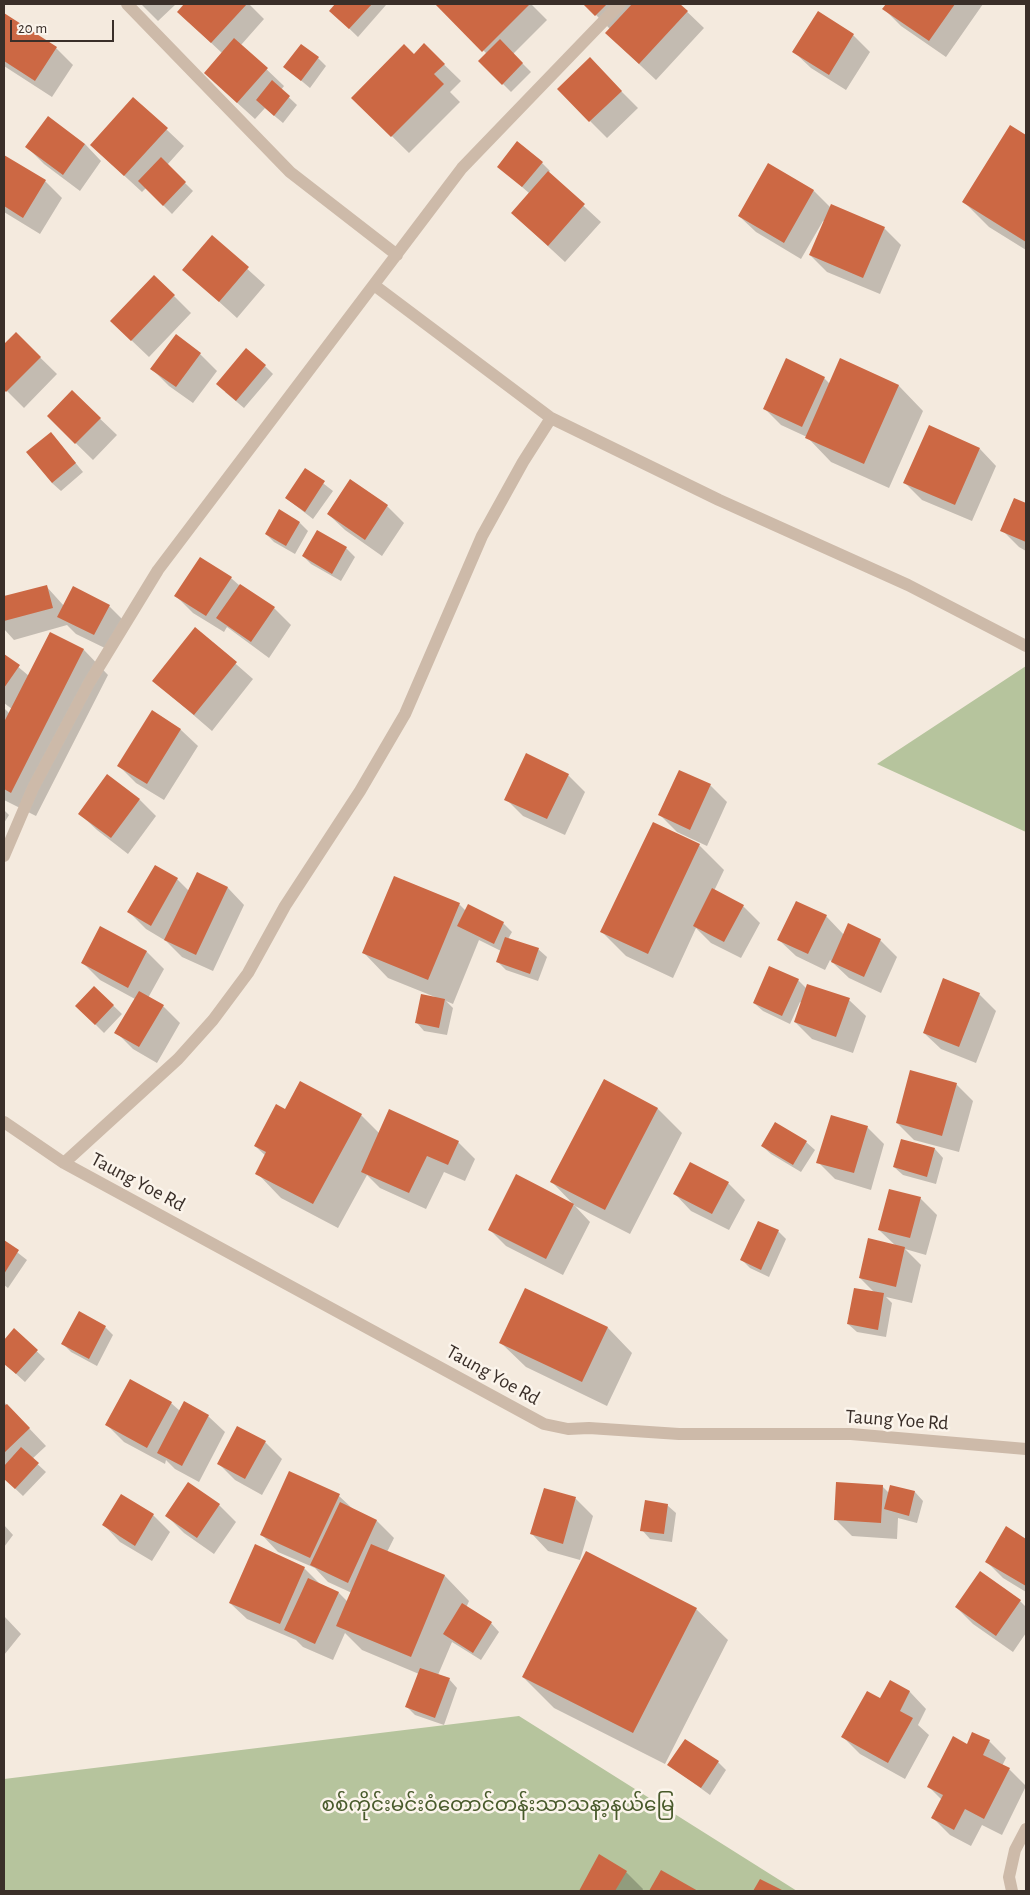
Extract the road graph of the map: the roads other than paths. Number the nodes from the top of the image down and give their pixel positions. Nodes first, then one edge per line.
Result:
1 (127, 4) edge
2 (620, 4) edge
3 (397, 255) junction
4 (374, 285) junction
5 (551, 418) junction
6 (1026, 646) edge
7 (4, 856) edge
8 (4, 1122) edge
9 (64, 1163) junction
10 (1026, 1448) edge
11 (1026, 1829) edge
12 (1012, 1891) edge

1 - 3 street
2 - 3 street
3 - 4 street
4 - 5 street
4 - 7 street
5 - 6 street
5 - 9 street
8 - 9 street, Taung Yoe Rd
9 - 10 street, Taung Yoe Rd
11 - 12 street

